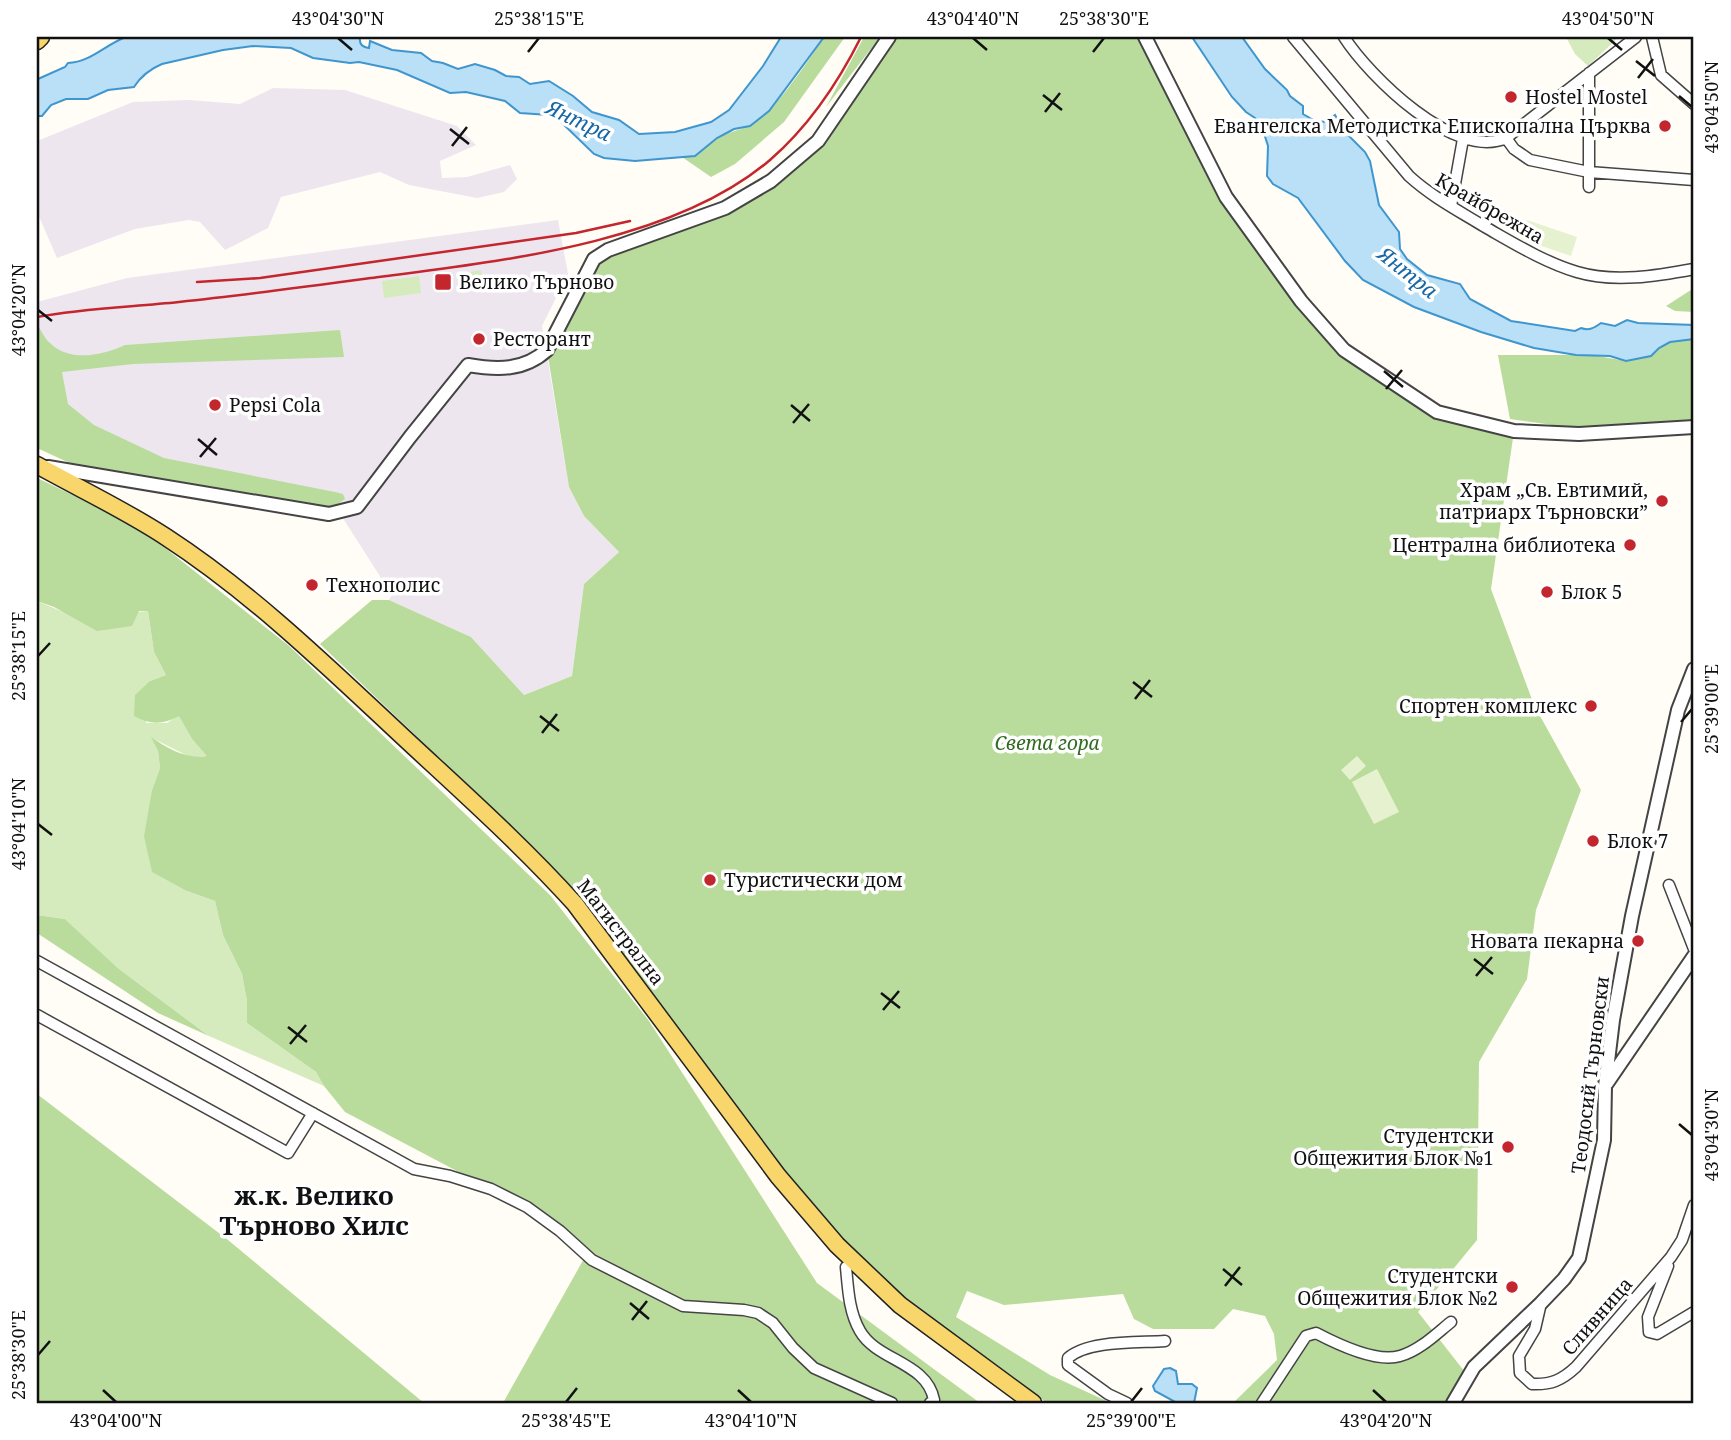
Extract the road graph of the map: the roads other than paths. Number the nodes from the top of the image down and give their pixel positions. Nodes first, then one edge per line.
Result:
1 (41, 37) edge
2 (889, 37) edge
3 (1145, 37) edge
4 (1293, 37) edge
5 (1344, 37) edge
6 (1636, 37) edge
7 (1652, 37) edge
8 (37, 41) edge
9 (1589, 73) junction
10 (1694, 104) edge
11 (1506, 138) junction
12 (1463, 139) junction
13 (1589, 172) junction
14 (1694, 180) edge
15 (1589, 187) dead end
16 (1451, 206) junction
17 (1694, 269) edge
18 (1694, 427) edge
19 (37, 465) edge
20 (140, 522) junction
21 (1694, 669) edge
22 (1669, 885) dead end
23 (1694, 950) edge
24 (1694, 956) edge
25 (37, 961) edge
26 (37, 1015) edge
27 (1605, 1086) junction
28 (313, 1113) junction
29 (1694, 1205) edge
30 (1671, 1258) junction
31 (846, 1267) junction
32 (1541, 1303) junction
33 (1694, 1312) edge
34 (1451, 1322) dead end
35 (1165, 1341) dead end
36 (892, 1403) edge
37 (930, 1403) edge
38 (1015, 1403) edge
39 (1033, 1403) edge
40 (1127, 1403) edge
41 (1262, 1403) edge
42 (1453, 1403) edge

1 - 8 main road
2 - 19 street
3 - 18 street
4 - 16 street, Крайбрежна
5 - 12 street
6 - 9 street
7 - 10 street
9 - 11 street
9 - 13 street
11 - 12 street
11 - 13 street
12 - 16 street
13 - 14 street
13 - 15 street
16 - 17 street, Крайбрежна
19 - 20 main road, Магистрална
20 - 31 main road, Магистрална
20 - 39 main road, Магистрална
21 - 27 street, Теодосий Търновски
22 - 23 street
24 - 27 street
25 - 28 street
26 - 28 street
27 - 32 street, Теодосий Търновски
28 - 36 street
29 - 30 street, Сливница
30 - 32 street, Сливница
30 - 33 street
31 - 37 street
31 - 38 main road, Магистрална
32 - 42 street, Теодосий Търновски
34 - 41 street
35 - 40 street

